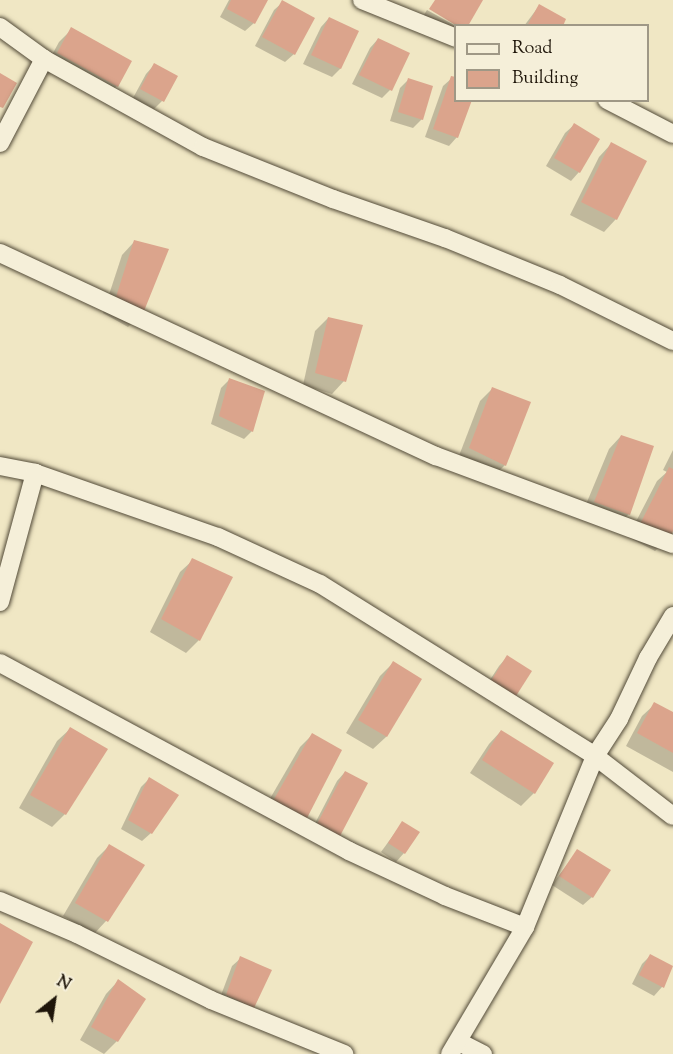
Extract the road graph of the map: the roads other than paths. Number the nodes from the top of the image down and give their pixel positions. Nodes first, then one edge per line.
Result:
1 (362, 0) edge
2 (0, 27) edge
3 (454, 37) edge
4 (44, 59) junction
5 (611, 102) edge
6 (673, 134) edge
7 (0, 142) edge
8 (0, 253) edge
9 (673, 341) edge
10 (0, 466) edge
11 (35, 473) junction
12 (673, 544) edge
13 (0, 602) edge
14 (673, 616) edge
15 (0, 663) edge
16 (595, 756) junction
17 (673, 816) edge
18 (0, 902) edge
19 (525, 927) junction
20 (455, 1048) edge
21 (344, 1054) edge
22 (483, 1054) edge

1 - 3 street
2 - 4 street
4 - 7 street
4 - 9 street
5 - 6 street
8 - 12 street
10 - 11 street
11 - 13 street
11 - 16 street
14 - 16 street
15 - 19 street
16 - 17 street
16 - 19 street
18 - 21 street
19 - 20 street
20 - 22 street

